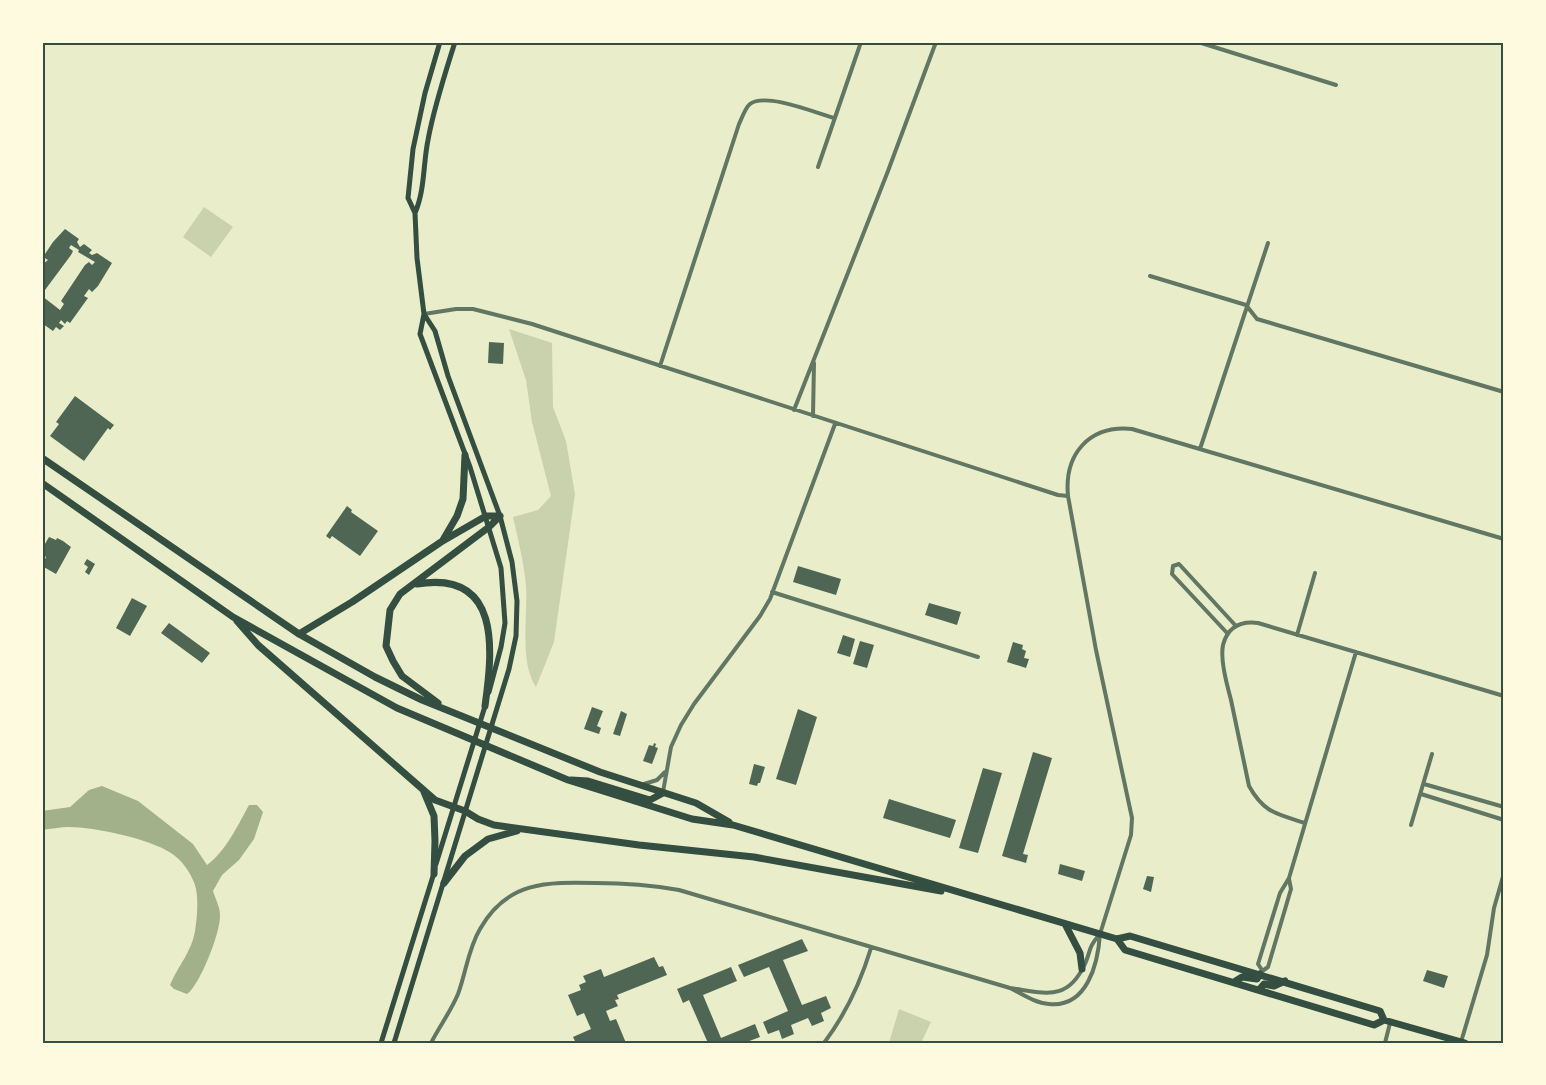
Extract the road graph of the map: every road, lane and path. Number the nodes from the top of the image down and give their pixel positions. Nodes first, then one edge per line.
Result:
1 (440, 42) edge
2 (455, 42) edge
3 (861, 42) edge
4 (936, 42) edge
5 (1198, 42) edge
6 (1336, 85) dead end
7 (834, 118) junction
8 (818, 167) dead end
9 (415, 213) junction
10 (1268, 243) dead end
11 (1150, 276) dead end
12 (1246, 305) junction
13 (424, 314) junction
14 (814, 359) junction
15 (660, 367) junction
16 (1504, 392) edge
17 (794, 410) junction
18 (813, 416) junction
19 (835, 424) junction
20 (1200, 449) junction
21 (465, 455) junction
22 (42, 458) edge
23 (42, 483) edge
24 (1068, 495) junction
25 (486, 516) junction
26 (500, 516) junction
27 (489, 527) junction
28 (1504, 539) edge
29 (441, 542) junction
30 (1315, 573) dead end
31 (414, 584) junction
32 (772, 592) junction
33 (233, 617) junction
34 (1236, 626) junction
35 (298, 634) junction
36 (1228, 634) junction
37 (1297, 635) junction
38 (1356, 652) junction
39 (978, 657) dead end
40 (1504, 696) edge
41 (485, 706) junction
42 (444, 709) junction
43 (1432, 754) dead end
44 (666, 771) junction
45 (568, 780) junction
46 (1424, 784) junction
47 (636, 785) junction
48 (423, 789) junction
49 (663, 793) junction
50 (1421, 794) junction
51 (453, 806) junction
52 (1504, 807) edge
53 (465, 810) junction
54 (1504, 820) edge
55 (1305, 823) junction
56 (733, 825) junction
57 (1411, 825) dead end
58 (523, 829) junction
59 (1504, 873) edge
60 (434, 874) junction
61 (1288, 878) junction
62 (444, 883) junction
63 (984, 900) junction
64 (1065, 924) junction
65 (1100, 934) junction
66 (1116, 939) junction
67 (871, 947) junction
68 (1082, 969) junction
69 (1261, 972) junction
70 (1285, 981) junction
71 (1234, 982) junction
72 (1010, 988) junction
73 (1259, 990) junction
74 (1387, 1021) junction
75 (1463, 1042) edge
76 (381, 1043) edge
77 (394, 1043) edge
78 (431, 1043) edge
79 (824, 1043) edge
80 (1385, 1043) edge

1 - 9 main road
2 - 9 main road
3 - 7 street
4 - 14 street
5 - 6 street
7 - 8 street
7 - 15 street
9 - 13 main road
10 - 12 street
11 - 12 street
12 - 16 street
12 - 20 street
13 - 15 street
13 - 21 main road
13 - 26 main road
14 - 17 street
14 - 18 street
15 - 17 street
17 - 18 street
18 - 19 street
19 - 24 street
19 - 32 street
20 - 24 street
20 - 28 street
21 - 25 main road
21 - 29 highway
22 - 35 highway
23 - 33 highway
24 - 65 street
25 - 26 highway
25 - 27 main road
25 - 29 highway
26 - 27 highway
26 - 53 main road
27 - 31 highway
27 - 41 main road
29 - 35 highway
30 - 37 street
31 - 41 highway
31 - 42 highway
32 - 39 street
32 - 44 street
33 - 45 highway
33 - 48 highway
34 - 36 street
34 - 36 street
34 - 37 street
35 - 42 highway
36 - 55 street
37 - 38 street
38 - 40 street
38 - 55 street
41 - 51 main road
42 - 47 highway
43 - 46 street
44 - 47 street
44 - 49 street
45 - 49 highway
45 - 56 highway
46 - 50 street
46 - 52 street
47 - 49 highway
48 - 51 highway
48 - 60 highway
49 - 56 highway
50 - 54 street
50 - 57 street
51 - 53 highway
51 - 60 main road
53 - 58 highway
53 - 62 main road
55 - 61 street
56 - 63 highway
58 - 62 highway
58 - 63 highway
59 - 75 street
60 - 76 main road
61 - 69 street
61 - 69 street
62 - 77 main road
63 - 64 highway
64 - 65 highway
64 - 68 highway
65 - 66 highway
65 - 68 street
65 - 72 street
66 - 69 highway
66 - 71 highway
67 - 72 street
67 - 78 street
67 - 79 street
68 - 72 street
69 - 70 highway
69 - 71 highway
70 - 73 highway
70 - 74 highway
71 - 73 highway
73 - 74 highway
74 - 75 highway
74 - 80 street

